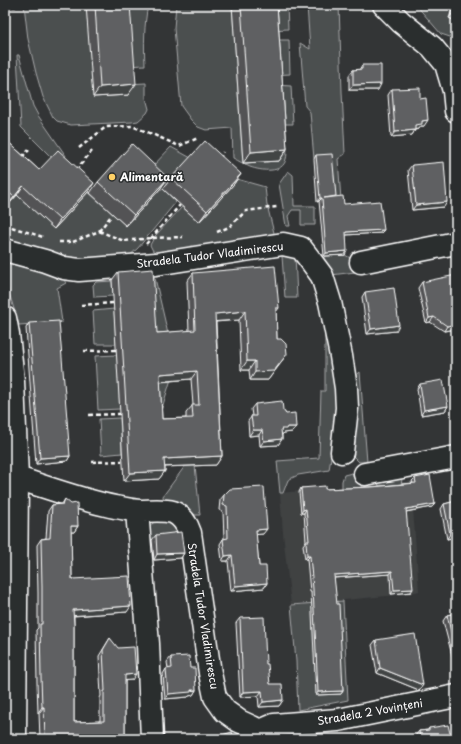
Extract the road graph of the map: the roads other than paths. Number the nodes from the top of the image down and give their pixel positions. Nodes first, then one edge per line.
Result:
1 (384, 5) edge
2 (455, 101) edge
3 (456, 243) edge
4 (5, 250) edge
5 (361, 262) dead end
6 (5, 318) edge
7 (342, 452) dead end
8 (456, 457) edge
9 (365, 474) dead end
10 (17, 478) junction
11 (136, 511) junction
12 (456, 696) edge
13 (262, 735) edge
14 (15, 739) edge
15 (152, 739) edge

1 - 2 street
3 - 5 street
4 - 7 street, Stradela Tudor Vladimirescu
6 - 10 street
8 - 9 street
10 - 11 street, Stradela Tudor Vladimirescu
10 - 14 street
11 - 13 street, Stradela Tudor Vladimirescu
11 - 15 street
12 - 13 street, Stradela 2 Vovințeni

